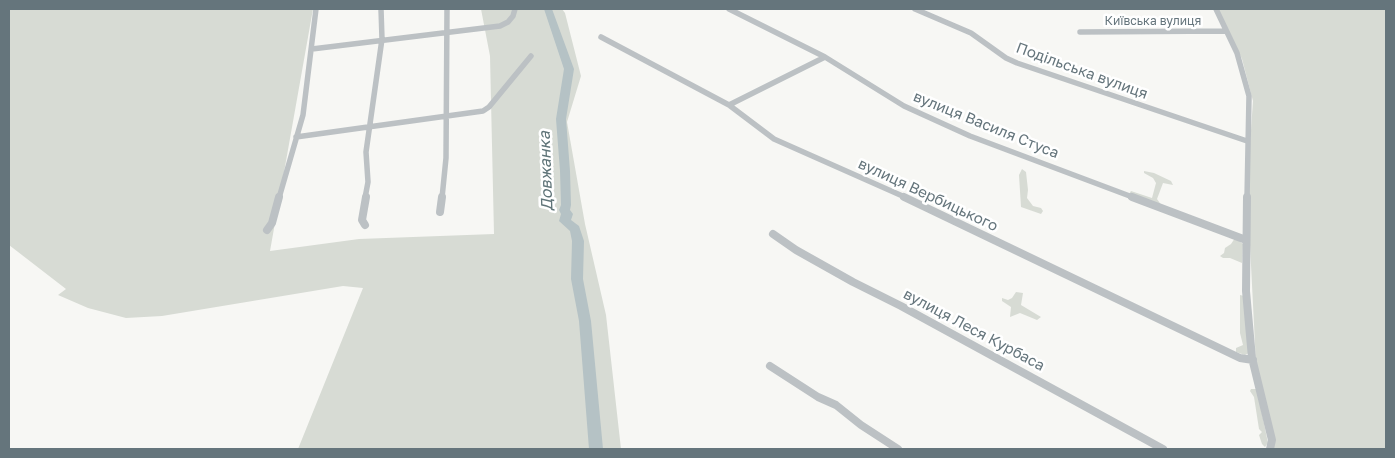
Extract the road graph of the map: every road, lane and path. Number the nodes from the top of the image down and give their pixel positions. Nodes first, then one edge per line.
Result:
1 (316, 9) edge
2 (381, 9) edge
3 (448, 9) edge
4 (515, 9) edge
5 (729, 9) edge
6 (915, 9) edge
7 (1216, 9) edge
8 (1226, 31) junction
9 (448, 32) junction
10 (1080, 32) dead end
11 (600, 37) dead end
12 (382, 39) junction
13 (312, 49) junction
14 (531, 56) dead end
15 (825, 57) junction
16 (729, 104) junction
17 (446, 116) junction
18 (371, 126) junction
19 (296, 137) junction
20 (1247, 141) junction
21 (440, 212) dead end
22 (365, 225) dead end
23 (267, 230) dead end
24 (773, 234) dead end
25 (1246, 240) junction
26 (1253, 360) junction
27 (770, 366) dead end
28 (898, 449) edge
29 (1163, 449) edge
30 (1270, 449) edge

1 - 13 street
2 - 12 street
3 - 9 street
4 - 9 street
5 - 15 street, вулиця Василя Стуса
6 - 20 street, Подільська вулиця
7 - 8 street
8 - 10 street, Київська вулиця
8 - 20 street
9 - 12 street
9 - 17 street
11 - 16 street, вулиця Вербицького
12 - 13 street
12 - 18 street
13 - 19 street
14 - 17 street
15 - 16 street
15 - 25 street, вулиця Василя Стуса
16 - 26 street, вулиця Вербицького
17 - 18 street
17 - 21 street
18 - 19 street
18 - 22 street
19 - 23 street
20 - 25 street
24 - 29 street, вулиця Леся Курбаса
25 - 26 street
26 - 30 street
27 - 28 street

